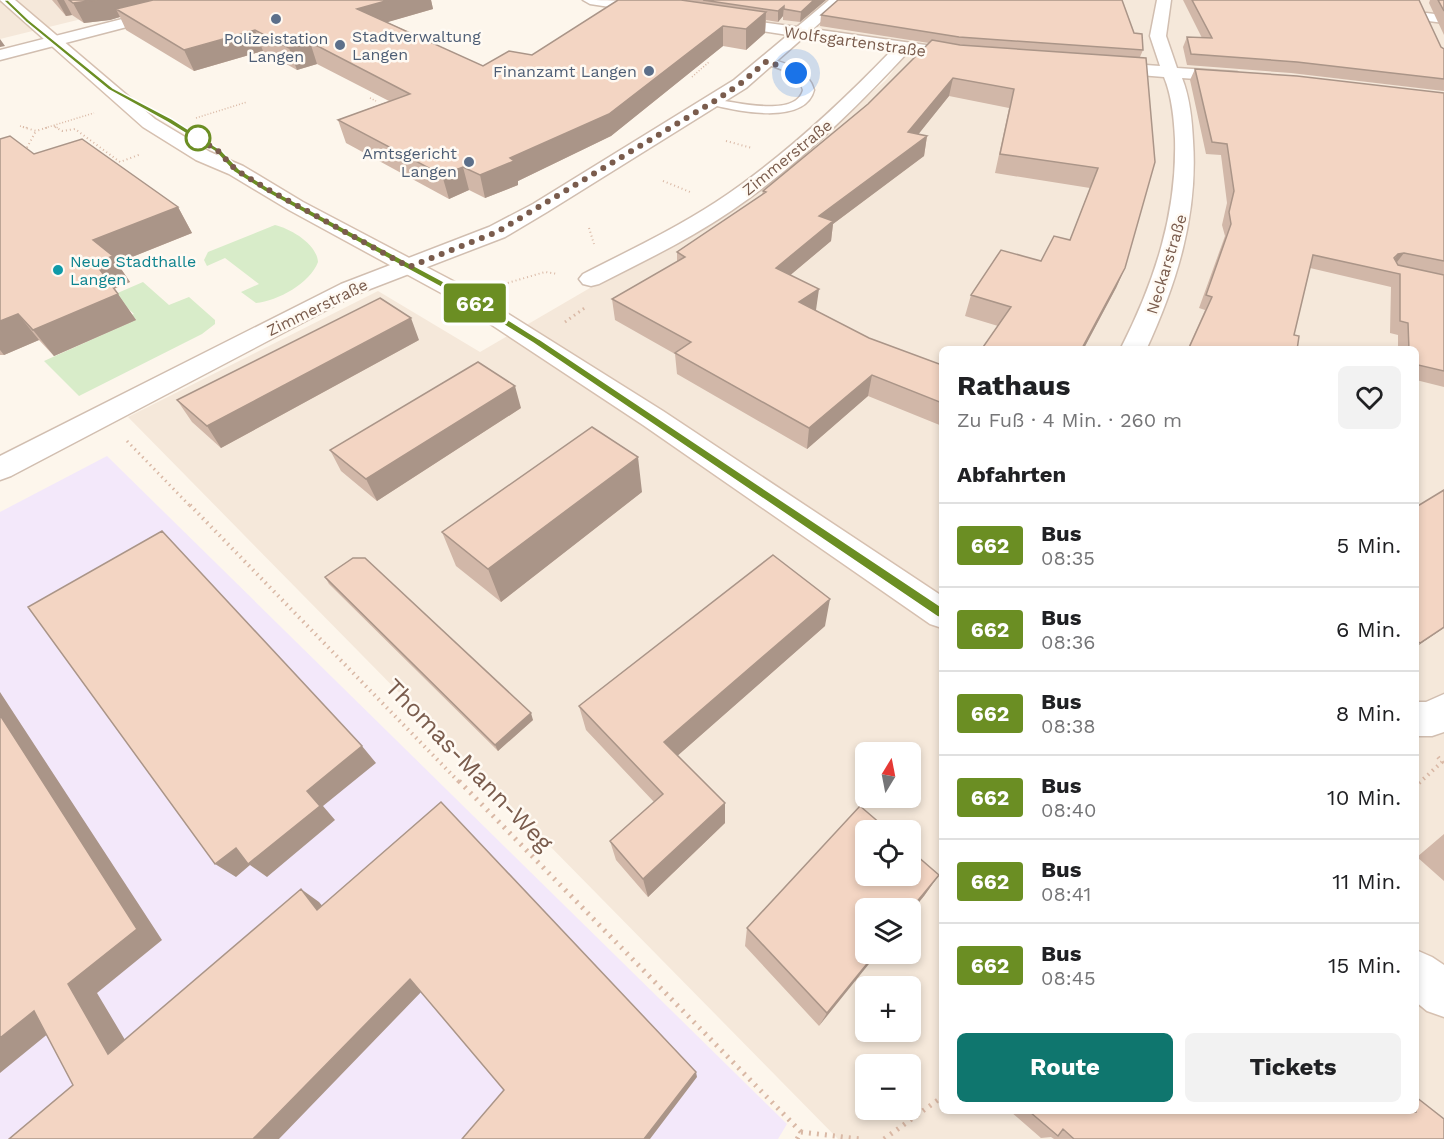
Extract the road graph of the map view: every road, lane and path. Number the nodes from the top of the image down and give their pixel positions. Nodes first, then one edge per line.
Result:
1 (6, 0) edge
2 (214, 0) edge
3 (590, 0) edge
4 (838, 0) edge
5 (1164, 0) edge
6 (1418, 0) edge
7 (669, 12) edge
8 (1426, 17) junction
9 (702, 18) edge
10 (1444, 19) edge
11 (800, 33) junction
12 (1435, 37) edge
13 (57, 44) junction
14 (903, 48) junction
15 (0, 55) edge
16 (989, 58) edge
17 (767, 61) junction
18 (0, 62) edge
19 (1082, 66) edge
20 (1171, 72) junction
21 (1255, 78) edge
22 (370, 98) edge
23 (376, 101) edge
24 (713, 102) junction
25 (103, 110) dead end
26 (20, 126) dead end
27 (54, 126) junction
28 (36, 131) junction
29 (25, 152) edge
30 (141, 154) dead end
31 (409, 267) junction
32 (591, 279) joint
33 (462, 295) junction
34 (588, 306) dead end
35 (536, 341) junction
36 (1135, 346) edge
37 (104, 417) junction
38 (0, 469) edge
39 (939, 612) edge
40 (1444, 711) edge
41 (1419, 719) edge
42 (1419, 975) edge
43 (1444, 994) edge
44 (939, 1099) edge
45 (801, 1131) junction
46 (797, 1139) edge
47 (860, 1139) edge
48 (884, 1139) edge

1 - 13 street
2 - 13 street
3 - 7 street
4 - 11 street, Zimmerstraße
5 - 20 street, Neckarstraße
6 - 8 street
8 - 10 street
8 - 12 street
9 - 11 street, Wolfsgartenstraße
11 - 14 street, Wolfsgartenstraße
11 - 17 street, Zimmerstraße
13 - 15 street
13 - 18 street
13 - 31 street
14 - 16 street, Wolfsgartenstraße
14 - 32 street, Zimmerstraße
17 - 24 street, Zimmerstraße
17 - 24 lane
19 - 20 street
20 - 21 street
20 - 36 street, Neckarstraße
22 - 23 path
24 - 31 street, Zimmerstraße
25 - 27 path
26 - 28 path
27 - 28 path
27 - 30 path
28 - 29 path
31 - 33 street
31 - 37 street, Zimmerstraße
32 - 33 path
33 - 35 street
34 - 35 path
35 - 39 street
37 - 38 street, Zimmerstraße
37 - 45 path, Thomas-Mann-Weg
40 - 41 street
42 - 43 street
44 - 48 path
45 - 46 path
45 - 47 path

